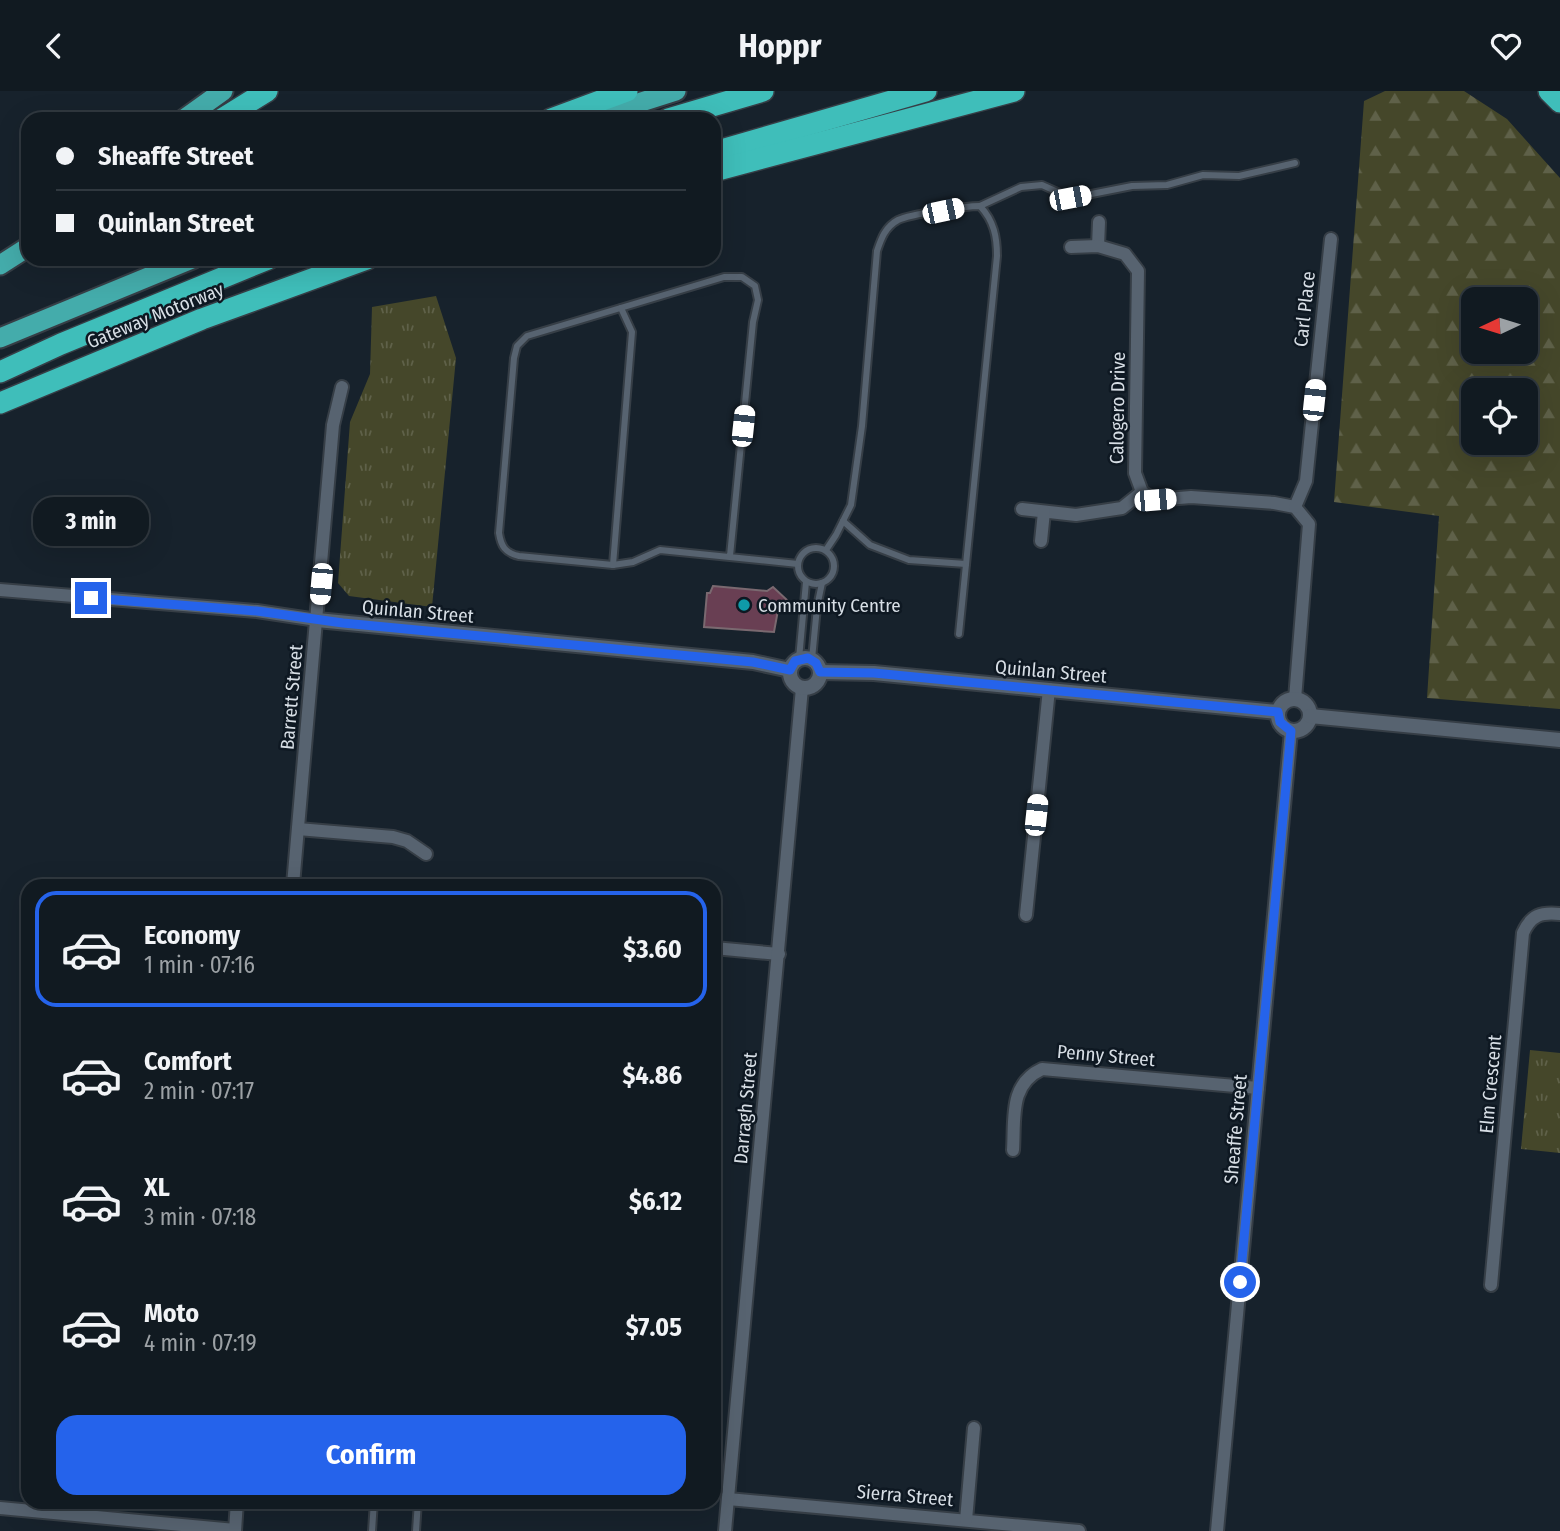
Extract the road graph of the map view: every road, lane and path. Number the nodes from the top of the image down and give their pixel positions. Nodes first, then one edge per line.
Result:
1 (223, 91) edge
2 (268, 91) edge
3 (627, 91) edge
4 (676, 91) edge
5 (763, 91) edge
6 (926, 91) edge
7 (1014, 91) edge
8 (1549, 91) edge
9 (1560, 102) edge
10 (194, 112) edge
11 (234, 112) edge
12 (570, 112) edge
13 (610, 112) edge
14 (692, 112) edge
15 (721, 150) edge
16 (1295, 163) dead end
17 (721, 169) edge
18 (980, 207) junction
19 (1100, 222) dead end
20 (1331, 239) dead end
21 (1098, 246) junction
22 (1072, 247) dead end
23 (21, 252) edge
24 (0, 265) edge
25 (175, 266) edge
26 (251, 266) edge
27 (348, 266) edge
28 (621, 308) junction
29 (0, 338) edge
30 (0, 372) edge
31 (342, 387) dead end
32 (0, 403) edge
33 (1142, 492) junction
34 (1295, 507) junction
35 (1021, 509) dead end
36 (1044, 512) junction
37 (843, 521) junction
38 (1041, 541) dead end
39 (826, 550) junction
40 (730, 556) junction
41 (798, 564) junction
42 (966, 564) junction
43 (613, 565) junction
44 (806, 582) junction
45 (822, 583) junction
46 (0, 590) edge
47 (317, 620) junction
48 (959, 634) dead end
49 (805, 665) junction
50 (802, 688) junction
51 (1049, 689) junction
52 (1295, 699) junction
53 (1278, 712) junction
54 (1310, 716) junction
55 (1291, 731) junction
56 (1560, 740) edge
57 (298, 829) junction
58 (426, 853) dead end
59 (294, 879) edge
60 (1560, 914) edge
61 (1026, 915) dead end
62 (721, 949) edge
63 (779, 954) junction
64 (1258, 1088) junction
65 (1013, 1150) dead end
66 (1492, 1285) dead end
67 (974, 1428) dead end
68 (728, 1499) junction
69 (0, 1508) edge
70 (236, 1509) edge
71 (373, 1509) edge
72 (417, 1509) edge
73 (966, 1520) junction
74 (235, 1531) edge
75 (372, 1531) edge
76 (415, 1531) edge
77 (725, 1531) edge
78 (1079, 1531) edge
79 (1217, 1531) edge

1 - 10 highway
2 - 11 highway
3 - 12 highway
4 - 13 highway
5 - 14 highway
6 - 15 highway
7 - 17 highway
8 - 9 highway
16 - 18 lane
18 - 37 lane
18 - 42 lane
19 - 21 street
20 - 34 street, Carl Place
21 - 22 street, Calogero Drive
21 - 33 street, Calogero Drive
23 - 24 highway
25 - 29 highway
26 - 30 highway, Gateway Motorway
27 - 32 highway, Gateway Motorway
28 - 40 lane
28 - 43 lane
28 - 43 lane
31 - 47 street, Barrett Street
33 - 34 street
33 - 36 street
34 - 52 street
35 - 36 street
36 - 38 street
37 - 39 lane
37 - 42 lane
39 - 41 lane
39 - 45 lane
40 - 41 lane
40 - 43 lane
41 - 44 lane
42 - 48 lane
44 - 45 lane
44 - 49 lane
45 - 49 lane
46 - 47 street, Quinlan Street
47 - 49 street, Quinlan Street
47 - 57 street, Barrett Street
49 - 50 street
49 - 50 street
49 - 51 street, Quinlan Street
50 - 63 street, Darragh Street
51 - 53 street, Quinlan Street
51 - 61 street
52 - 53 street
52 - 54 street
53 - 55 street
54 - 55 street
54 - 56 street
55 - 64 street, Sheaffe Street
57 - 58 street
57 - 59 street, Barrett Street
60 - 66 street, Elm Crescent
62 - 63 street
63 - 68 street, Darragh Street
64 - 65 street, Penny Street
64 - 79 street, Sheaffe Street
67 - 73 street
68 - 73 street, Sierra Street
68 - 77 street, Darragh Street
69 - 74 street
70 - 74 street
71 - 75 lane
72 - 76 lane
73 - 78 street, Sierra Street

